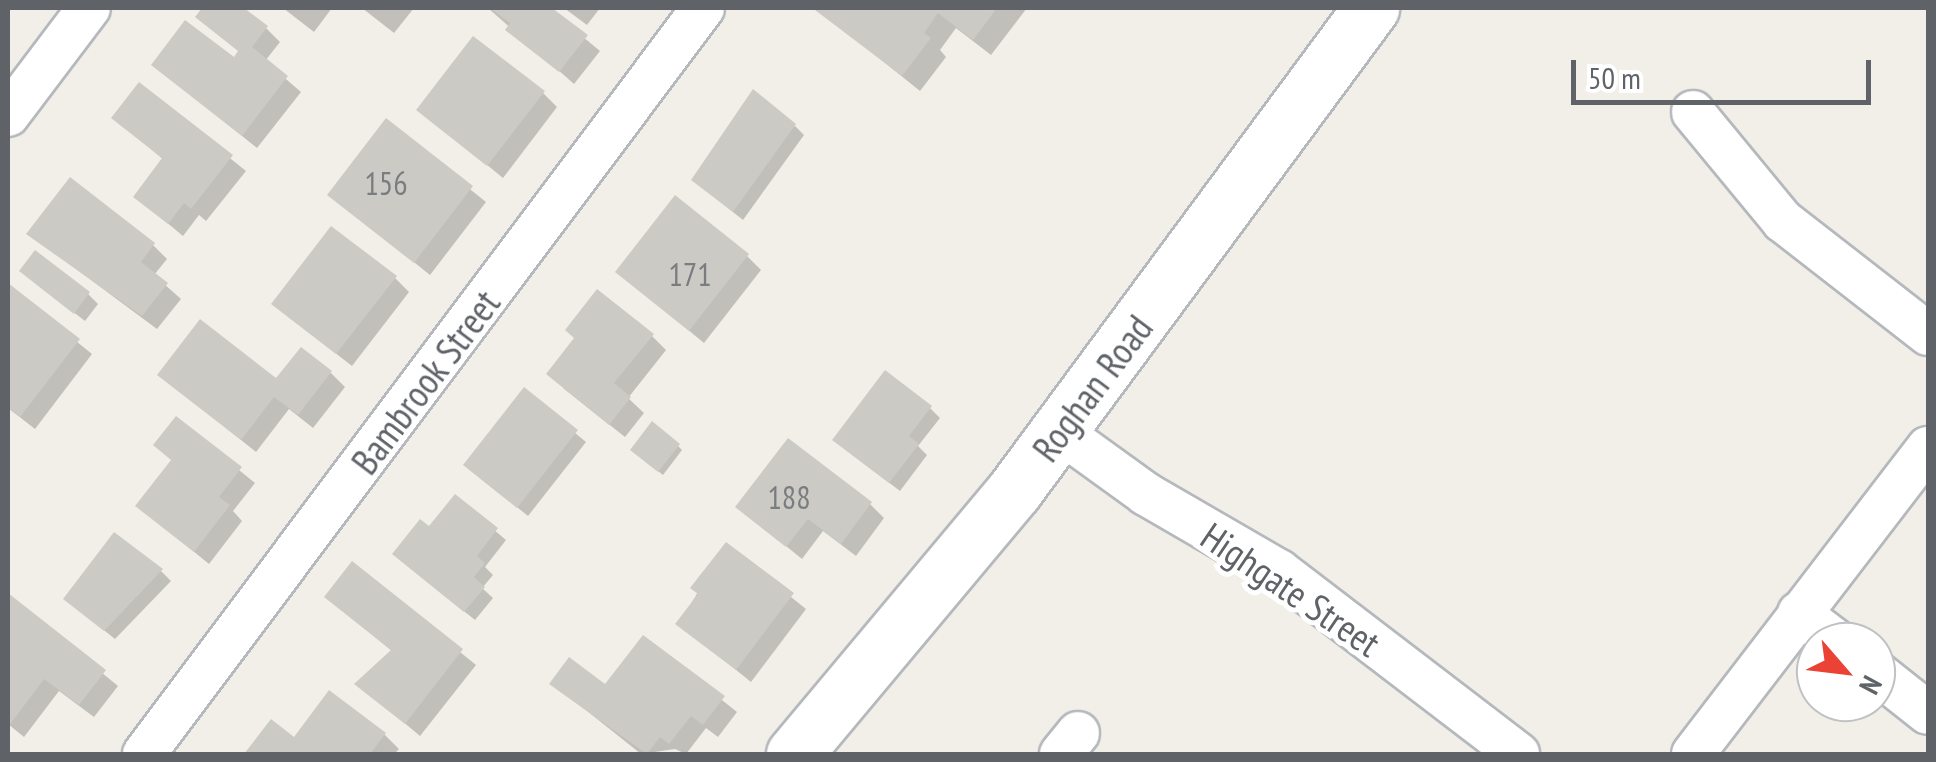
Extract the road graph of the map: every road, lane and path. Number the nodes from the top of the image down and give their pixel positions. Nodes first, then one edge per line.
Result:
1 (703, 8) edge
2 (1371, 8) edge
3 (79, 11) edge
4 (1693, 112) dead end
5 (8, 116) edge
6 (1928, 334) edge
7 (1058, 431) junction
8 (1928, 448) edge
9 (1800, 613) junction
10 (1811, 622) edge
11 (1896, 688) edge
12 (1928, 713) edge
13 (144, 754) edge
14 (794, 754) edge
15 (1518, 754) edge
16 (1693, 754) edge

1 - 13 street, Bambrook Street
2 - 7 main road, Roghan Road
3 - 5 street
4 - 6 street
7 - 14 main road, Roghan Road
7 - 15 street, Highgate Street
8 - 9 street
9 - 10 street
9 - 16 street
11 - 12 street

